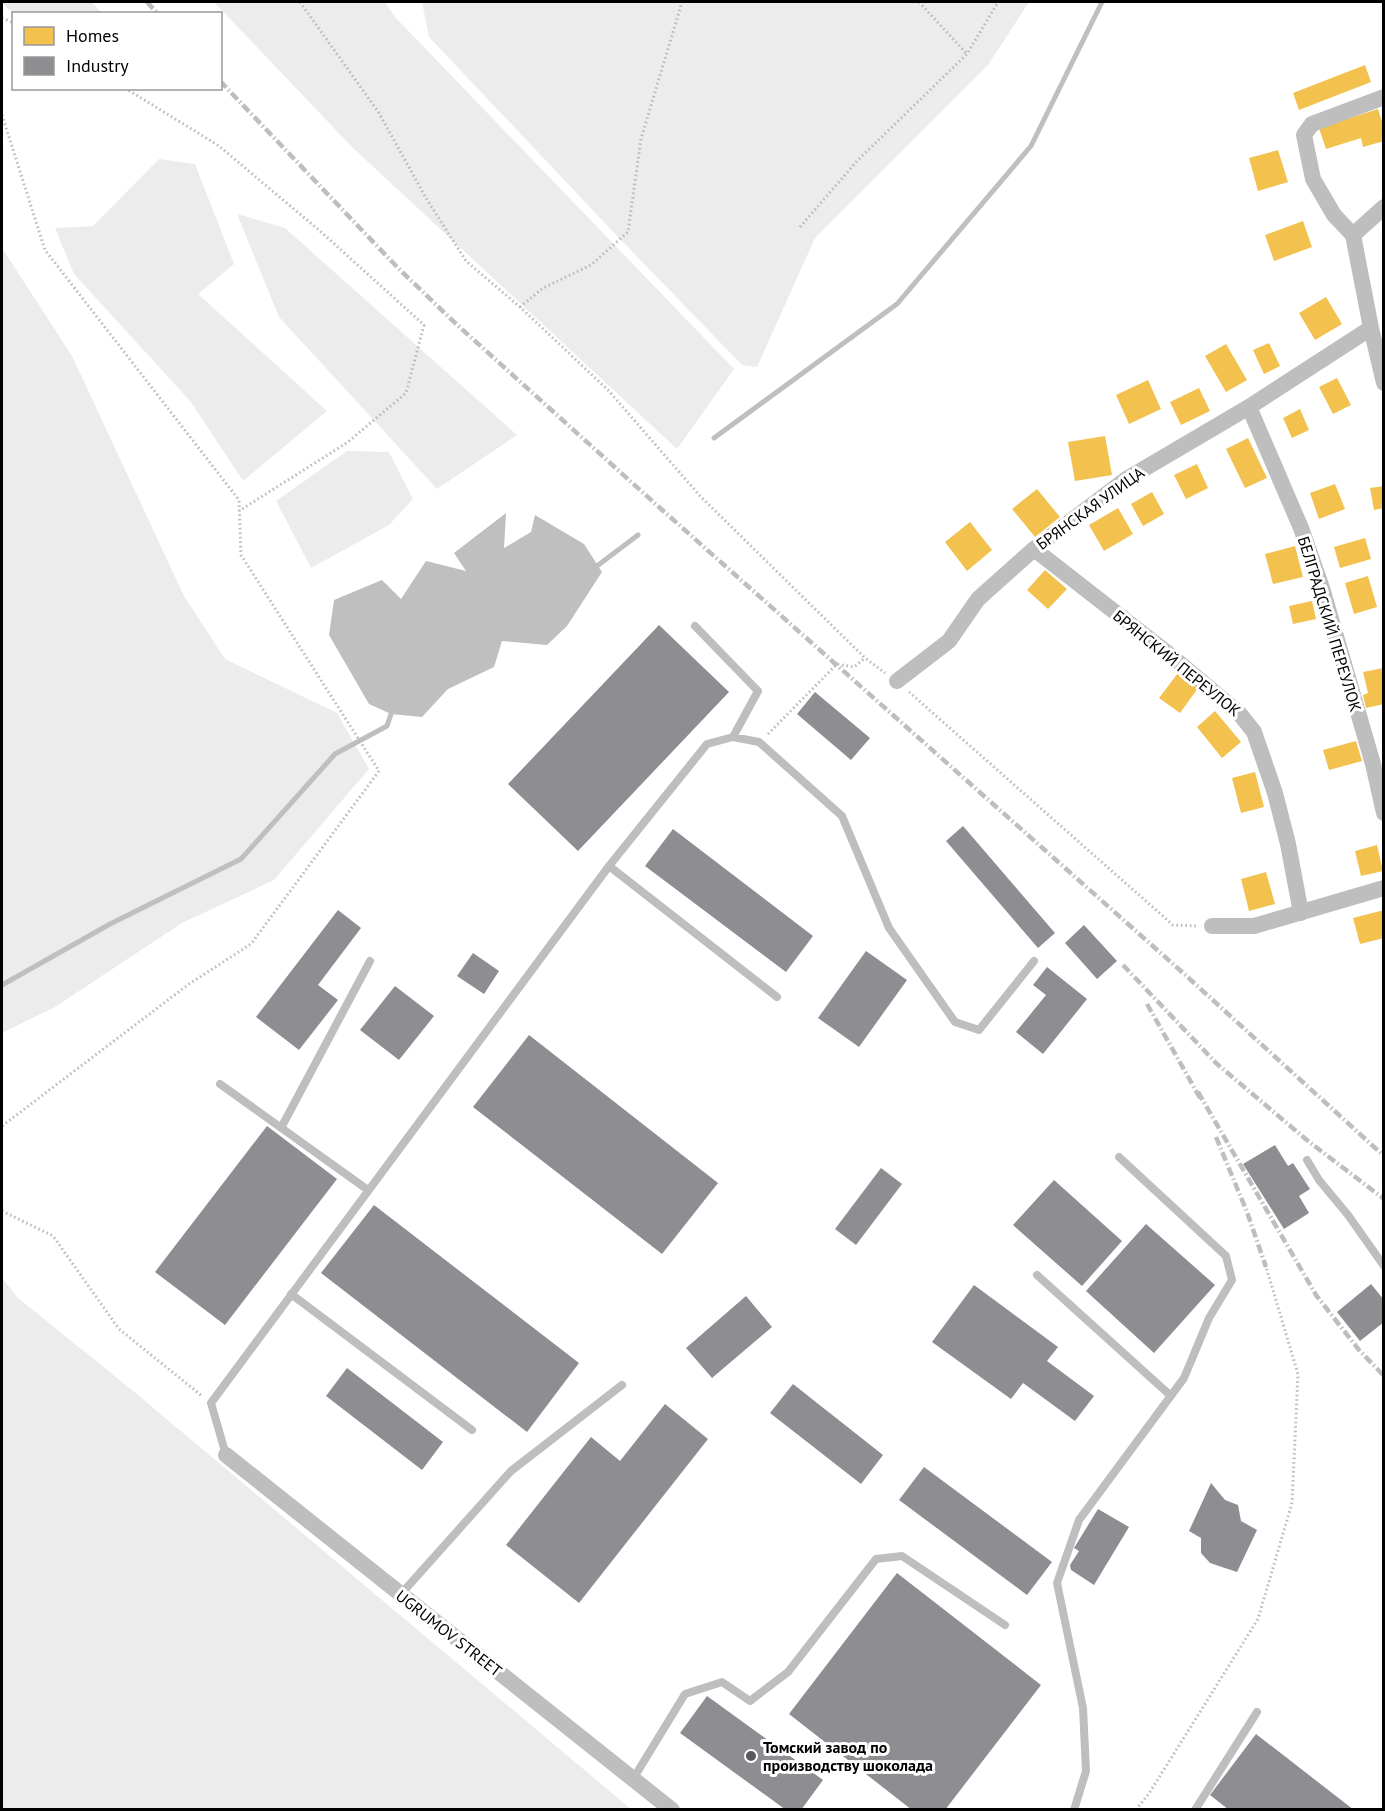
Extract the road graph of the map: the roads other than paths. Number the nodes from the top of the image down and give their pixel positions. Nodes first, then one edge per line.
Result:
1 (1383, 97) edge
2 (1383, 207) edge
3 (1353, 235) junction
4 (1371, 328) junction
5 (1383, 383) edge
6 (1249, 407) junction
7 (1034, 549) junction
8 (695, 626) dead end
9 (897, 681) road end
10 (733, 737) junction
11 (1383, 813) edge
12 (609, 866) junction
13 (1383, 888) edge
14 (1301, 913) junction
15 (1212, 926) road end
16 (370, 961) dead end
17 (1034, 961) dead end
18 (777, 997) dead end
19 (220, 1084) dead end
20 (281, 1128) junction
21 (1119, 1156) dead end
22 (1306, 1160) dead end
23 (368, 1190) junction
24 (1383, 1266) edge
25 (1037, 1275) dead end
26 (291, 1294) junction
27 (622, 1386) dead end
28 (1171, 1396) junction
29 (472, 1430) dead end
30 (226, 1455) joint
31 (401, 1594) junction
32 (1005, 1625) dead end
33 (1257, 1712) dead end
34 (633, 1779) junction
35 (672, 1809) edge
36 (1074, 1809) edge
37 (1195, 1809) edge

1 - 3 street
2 - 3 street
3 - 4 street
4 - 5 street
4 - 6 street, БРЯНСКАЯ УЛИЦА
6 - 7 street, БРЯНСКАЯ УЛИЦА
6 - 11 street, БЕЛГРАДСКИЙ ПЕРЕУЛОК
7 - 9 street, БРЯНСКАЯ УЛИЦА
7 - 14 street, БРЯНСКИЙ ПЕРЕУЛОК
8 - 10 lane
10 - 12 lane
10 - 17 lane
12 - 18 lane
12 - 23 lane
13 - 14 street
14 - 15 street
16 - 20 lane
19 - 20 lane
20 - 23 lane
21 - 28 lane
22 - 24 lane
23 - 26 lane
25 - 28 lane
26 - 29 lane
26 - 30 lane
27 - 31 lane
28 - 36 lane
30 - 31 street, UGRUMOV STREET
31 - 34 street, UGRUMOV STREET
32 - 34 lane
33 - 37 lane
34 - 35 street, UGRUMOV STREET

